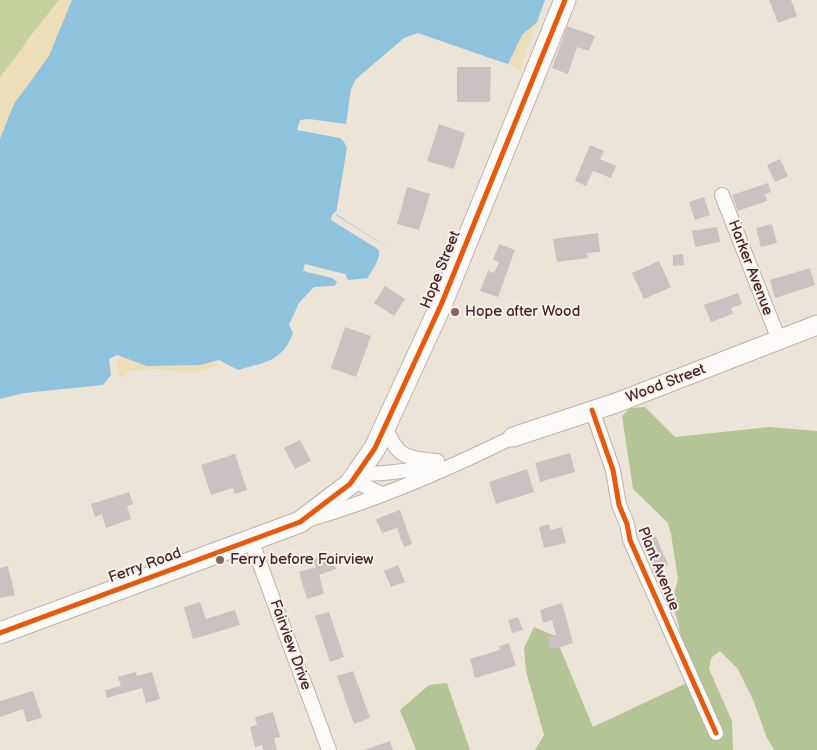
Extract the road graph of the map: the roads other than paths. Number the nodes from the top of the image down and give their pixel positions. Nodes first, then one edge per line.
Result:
1 (565, 0) edge
2 (722, 195) dead end
3 (817, 325) edge
4 (778, 340) junction
5 (592, 410) junction
6 (385, 426) junction
7 (513, 437) junction
8 (440, 462) junction
9 (355, 477) junction
10 (382, 494) junction
11 (300, 522) junction
12 (251, 540) junction
13 (0, 633) edge
14 (716, 734) dead end
15 (329, 750) edge

1 - 6 main road, Hope Street
2 - 4 street, Harker Avenue
3 - 4 main road, Wood Street
4 - 5 main road, Wood Street
5 - 7 main road, Wood Street
5 - 14 street, Plant Avenue
6 - 8 street, Wood Street
6 - 9 main road, Hope Street
7 - 8 street, Wood Street
7 - 10 street, Wood Street
8 - 9 street, Wood Street
9 - 10 street
9 - 11 main road, Hope Street
10 - 11 street, Wood Street
11 - 12 main road, Ferry Road
12 - 13 main road, Ferry Road
12 - 15 street, Fairview Drive

